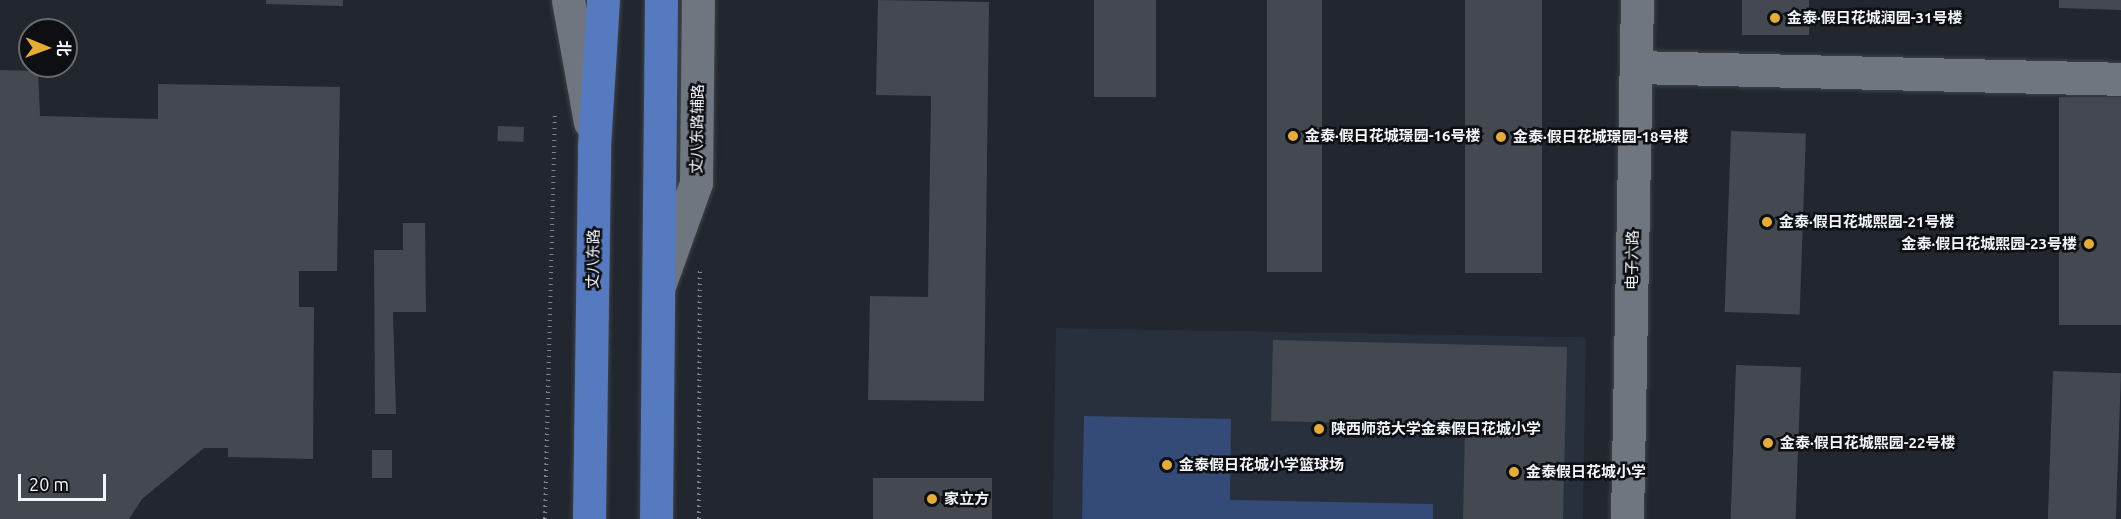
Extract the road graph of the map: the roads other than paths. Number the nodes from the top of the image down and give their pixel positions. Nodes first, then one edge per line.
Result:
1 (568, 0) edge
2 (603, 0) edge
3 (661, 0) edge
4 (698, 0) edge
5 (1637, 0) edge
6 (1636, 68) junction
7 (2121, 79) edge
8 (594, 147) junction
9 (658, 288) junction
10 (590, 519) edge
11 (656, 519) edge
12 (1627, 519) edge

1 - 8 street
2 - 8 main road, 丈八东路
3 - 9 main road
4 - 9 street, 丈八东路辅路
5 - 6 street, 电子六路
6 - 7 street
6 - 12 street, 电子六路
8 - 10 main road, 丈八东路
9 - 11 main road

